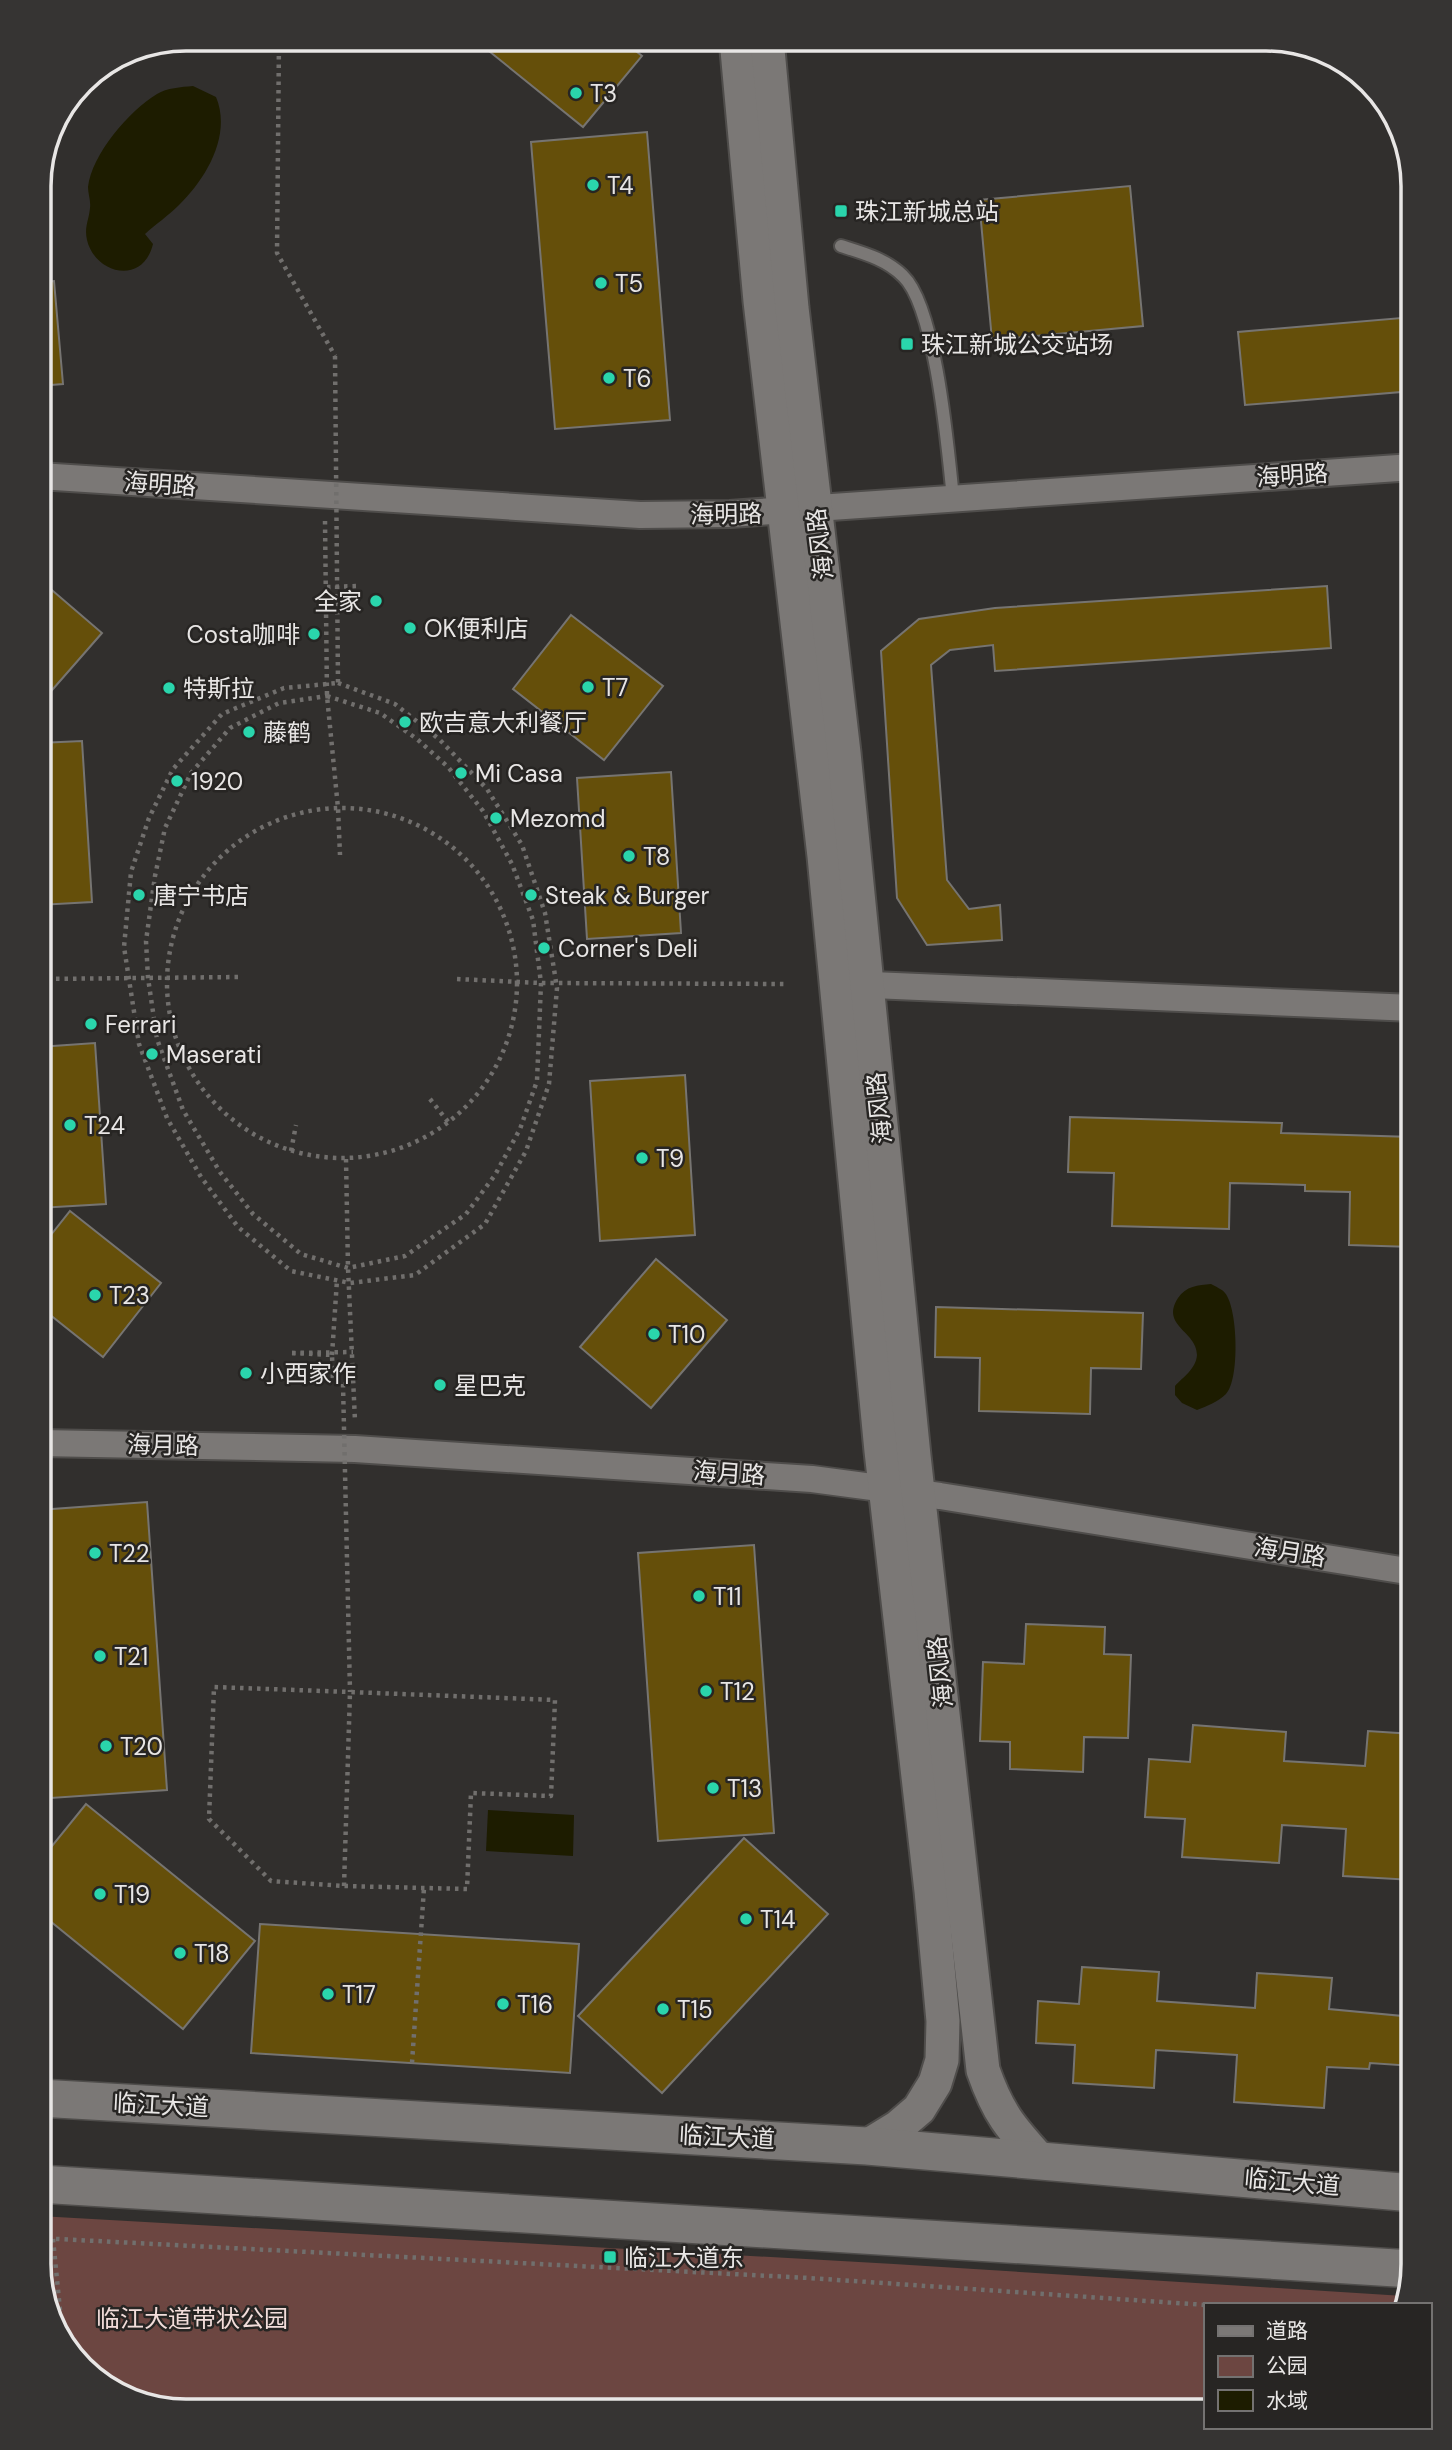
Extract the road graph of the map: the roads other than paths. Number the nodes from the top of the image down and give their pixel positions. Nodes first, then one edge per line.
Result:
1 (737, 51) edge
2 (768, 51) edge
3 (841, 246) dead end
4 (1401, 468) edge
5 (51, 478) edge
6 (953, 498) junction
7 (800, 511) junction
8 (852, 985) junction
9 (1401, 1008) edge
10 (51, 1443) edge
11 (886, 1489) junction
12 (919, 1493) junction
13 (1401, 1570) edge
14 (51, 2099) edge
15 (867, 2146) junction
16 (1041, 2160) junction
17 (51, 2184) edge
18 (1401, 2192) edge
19 (1401, 2268) edge

1 - 7 street, 海风路
2 - 7 street, 海风路
3 - 6 lane
4 - 6 street, 海明路
5 - 7 street, 海明路
6 - 7 street, 海明路
7 - 8 street, 海风路
8 - 9 street
8 - 11 street, 海风路
8 - 12 street, 海风路
10 - 11 street, 海月路
11 - 12 street, 海月路
11 - 15 street, 海风路
12 - 13 street, 海月路
12 - 16 street, 海风路
14 - 15 main road, 临江大道
15 - 16 main road, 临江大道
16 - 18 main road, 临江大道
17 - 19 main road

